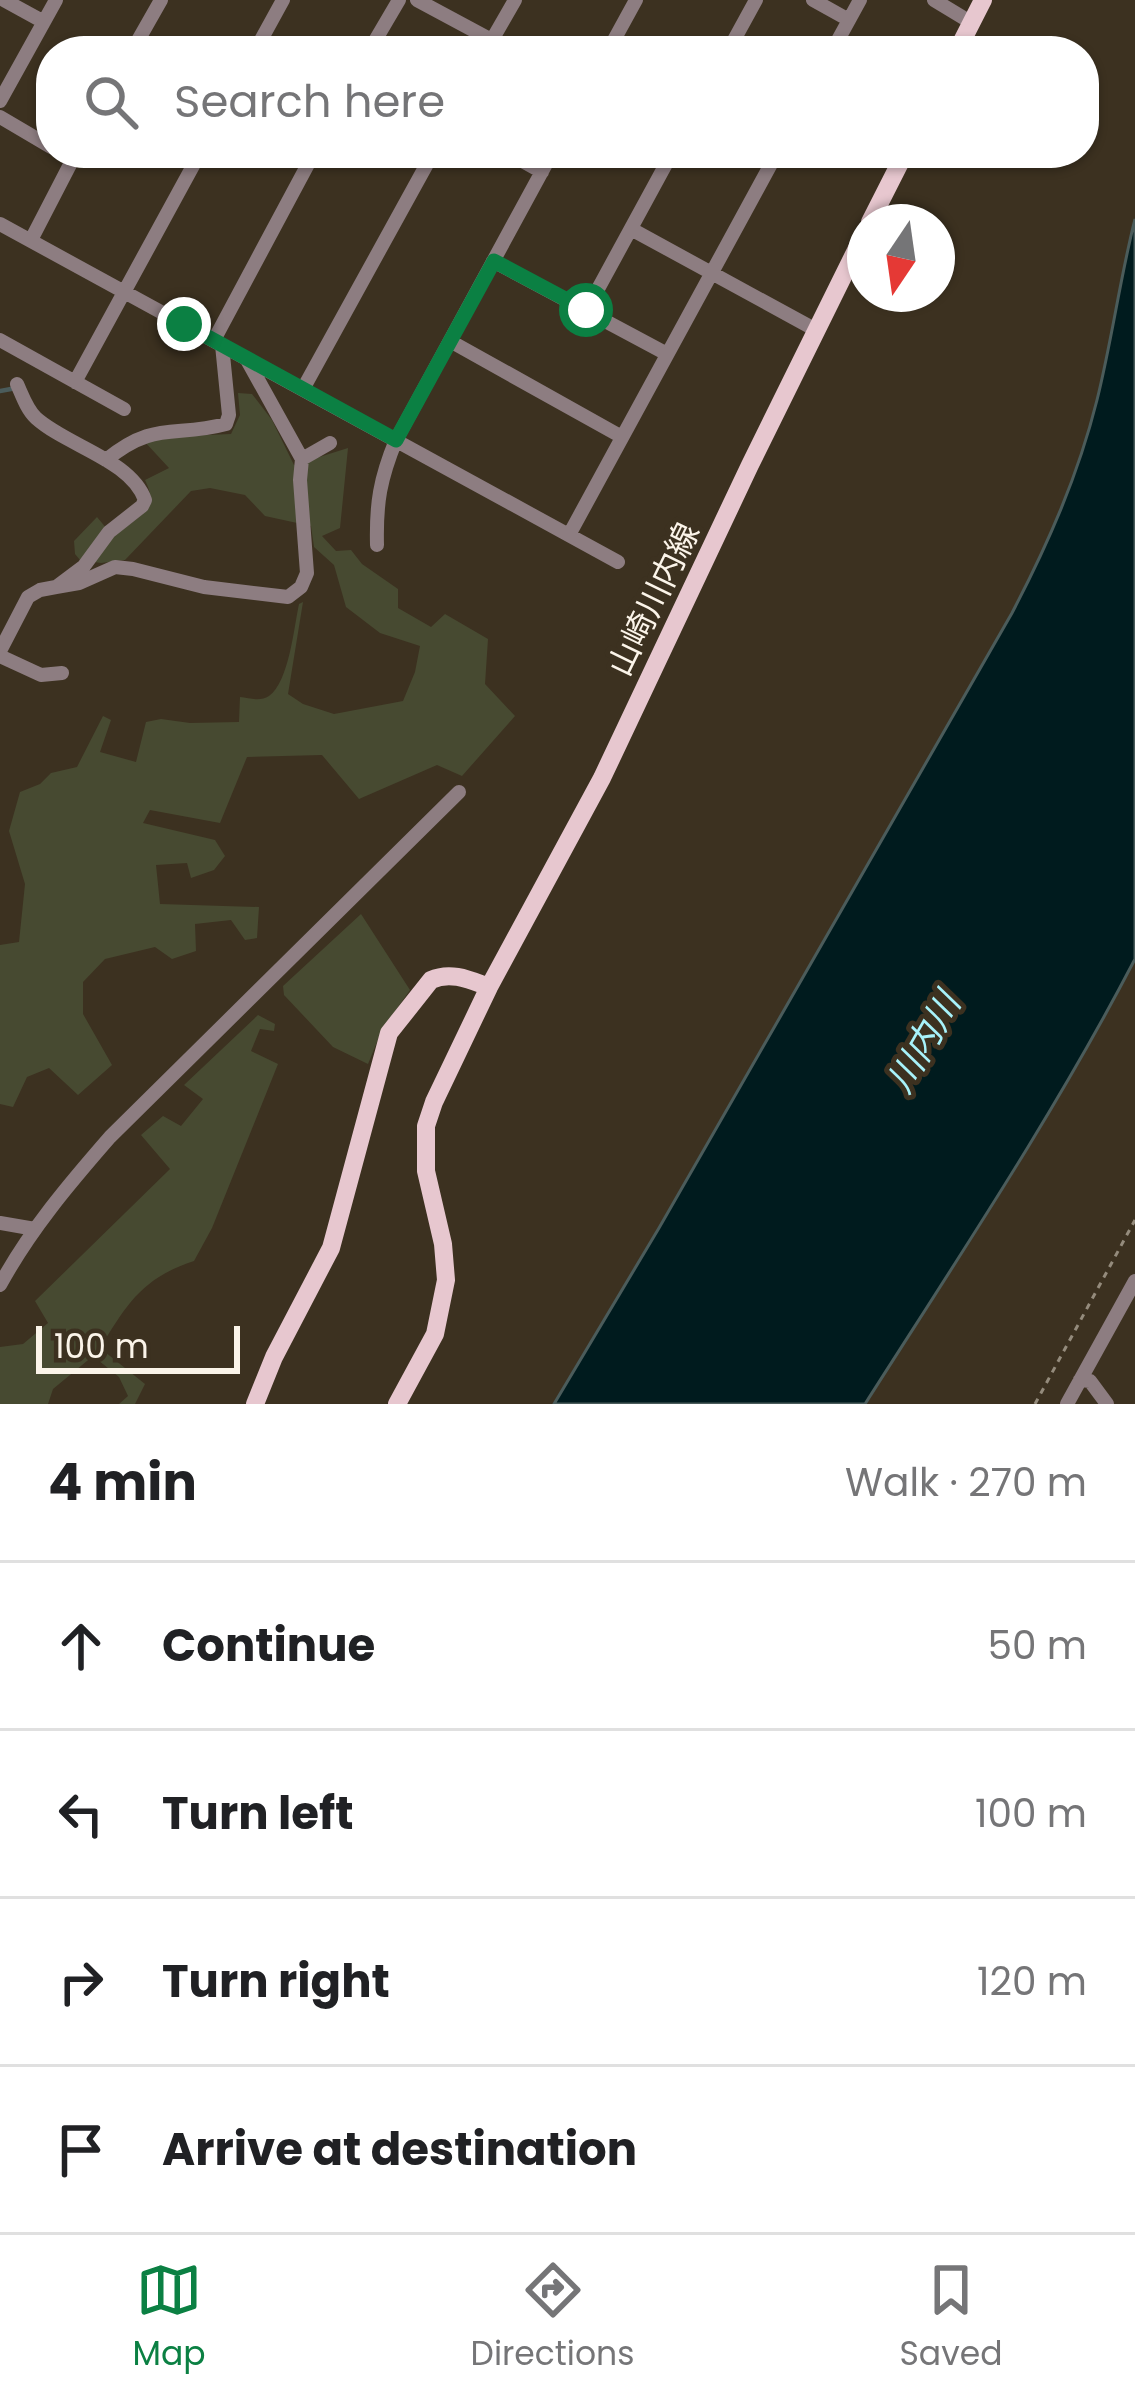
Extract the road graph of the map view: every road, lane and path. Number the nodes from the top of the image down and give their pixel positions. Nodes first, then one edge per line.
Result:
1 (4, 0) edge
2 (56, 0) edge
3 (160, 0) edge
4 (283, 0) edge
5 (399, 0) edge
6 (417, 0) edge
7 (515, 0) edge
8 (636, 0) edge
9 (756, 0) edge
10 (813, 0) edge
11 (860, 0) edge
12 (934, 0) edge
13 (983, 0) edge
14 (849, 20) junction
15 (44, 22) junction
16 (972, 22) junction
17 (36, 36) edge
18 (36, 36) edge
19 (140, 36) edge
20 (263, 36) edge
21 (378, 36) edge
22 (485, 36) edge
23 (495, 36) edge
24 (616, 36) edge
25 (736, 36) edge
26 (840, 36) edge
27 (965, 36) edge
28 (0, 101) edge
29 (0, 117) edge
30 (36, 138) edge
31 (64, 168) edge
32 (192, 168) edge
33 (306, 168) edge
34 (425, 168) edge
35 (535, 168) edge
36 (544, 168) edge
37 (664, 168) edge
38 (769, 168) edge
39 (897, 168) edge
40 (542, 172) junction
41 (879, 204) edge
42 (0, 224) edge
43 (631, 229) junction
44 (31, 240) junction
45 (494, 261) junction
46 (847, 268) edge
47 (712, 273) junction
48 (124, 292) junction
49 (586, 310) junction
50 (816, 330) junction
51 (0, 340) edge
52 (450, 340) junction
53 (218, 343) junction
54 (667, 354) junction
55 (246, 358) junction
56 (75, 382) junction
57 (16, 384) dead end
58 (303, 389) junction
59 (124, 410) dead end
60 (622, 437) junction
61 (396, 440) junction
62 (330, 443) dead end
63 (302, 459) junction
64 (106, 460) junction
65 (569, 535) junction
66 (377, 544) dead end
67 (618, 562) dead end
68 (56, 586) junction
69 (0, 654) edge
70 (62, 673) dead end
71 (459, 792) dead end
72 (489, 987) junction
73 (1135, 1220) edge
74 (0, 1223) edge
75 (34, 1228) junction
76 (1, 1280) edge
77 (1135, 1281) edge
78 (1080, 1380) junction
79 (255, 1404) edge
80 (397, 1404) edge
81 (1034, 1404) edge
82 (1066, 1404) edge
83 (1106, 1404) edge

1 - 15 street
2 - 15 street
3 - 19 street
4 - 20 street
5 - 21 street
6 - 22 street
7 - 23 street
8 - 24 street
9 - 25 street
10 - 14 street
11 - 14 street
12 - 16 street
13 - 16 main road
14 - 26 street
15 - 18 street
16 - 27 main road
17 - 28 street
29 - 30 street
31 - 44 street
32 - 48 street
33 - 53 street
34 - 58 street
35 - 40 street
36 - 40 street
37 - 43 street
38 - 47 street
39 - 41 main road
40 - 45 street
42 - 44 street
43 - 47 street
43 - 49 street
44 - 48 street
45 - 49 street
45 - 52 street
46 - 50 main road, 山崎川内線
47 - 50 street
47 - 54 street
48 - 53 street
48 - 56 street
49 - 54 street
50 - 72 main road, 山崎川内線
51 - 56 street
52 - 60 street
52 - 61 street
53 - 55 street
53 - 64 street
54 - 60 street
55 - 58 street
55 - 63 street
56 - 59 street
57 - 64 street
58 - 61 street
60 - 65 street
61 - 65 street
61 - 66 street
62 - 63 street
63 - 68 street
64 - 68 street
65 - 67 street
68 - 69 street
69 - 70 street
71 - 75 street
72 - 79 main road
72 - 80 main road, 山崎川内線
73 - 81 path
74 - 75 street
75 - 76 street
77 - 78 street
78 - 82 street
78 - 83 street

